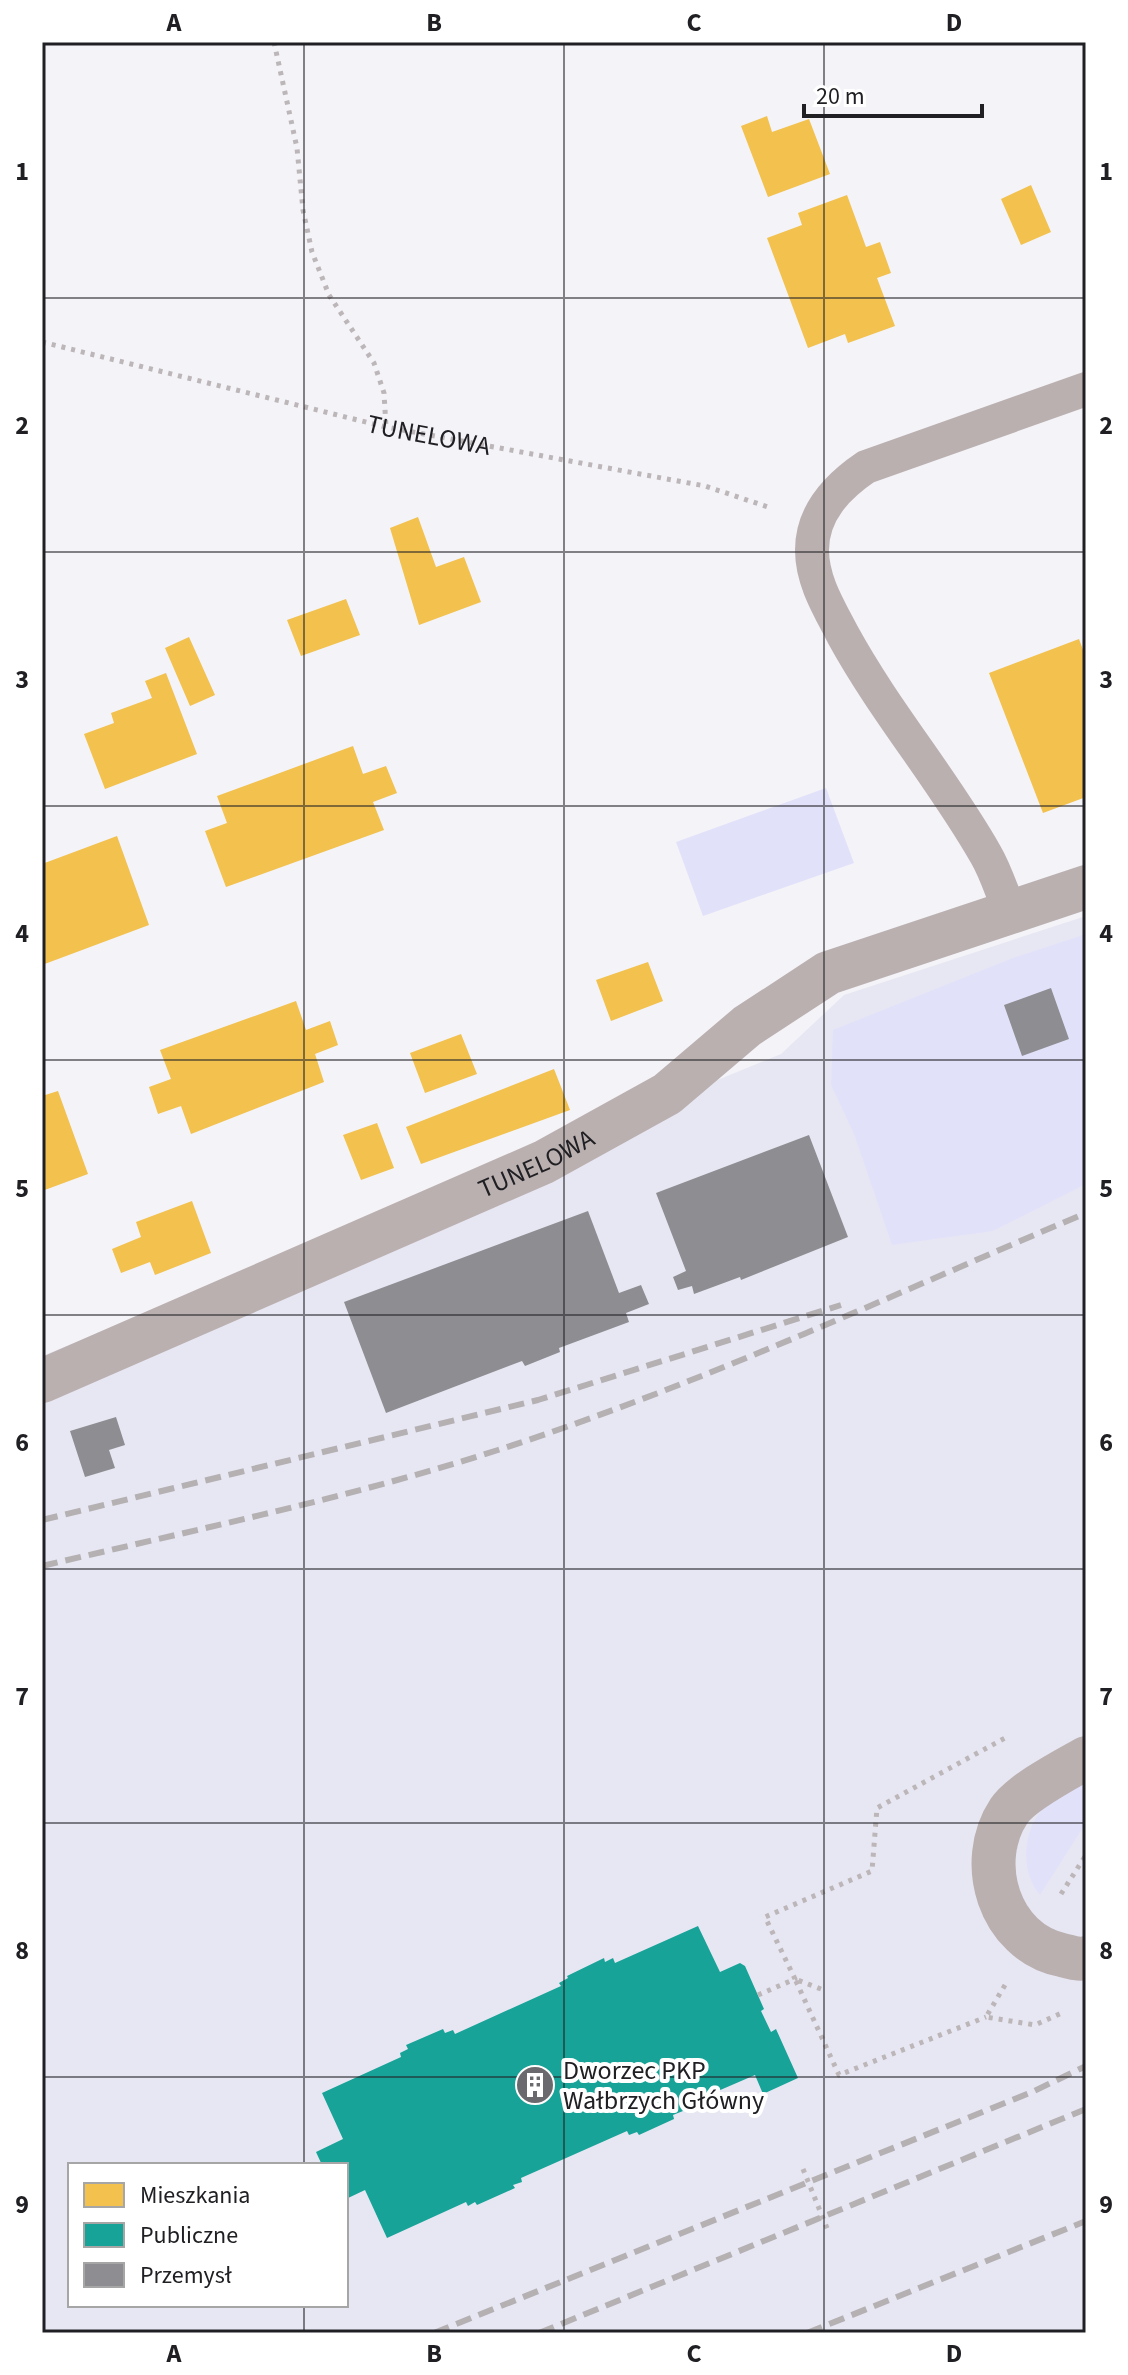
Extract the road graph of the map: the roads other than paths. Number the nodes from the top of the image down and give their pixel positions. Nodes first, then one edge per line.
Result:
1 (1086, 389) edge
2 (1086, 887) edge
3 (1010, 911) junction
4 (42, 1381) edge
5 (1086, 1758) edge
6 (1086, 1958) edge

1 - 3 lane
2 - 3 street, TUNELOWA
3 - 4 street, TUNELOWA
5 - 6 street

